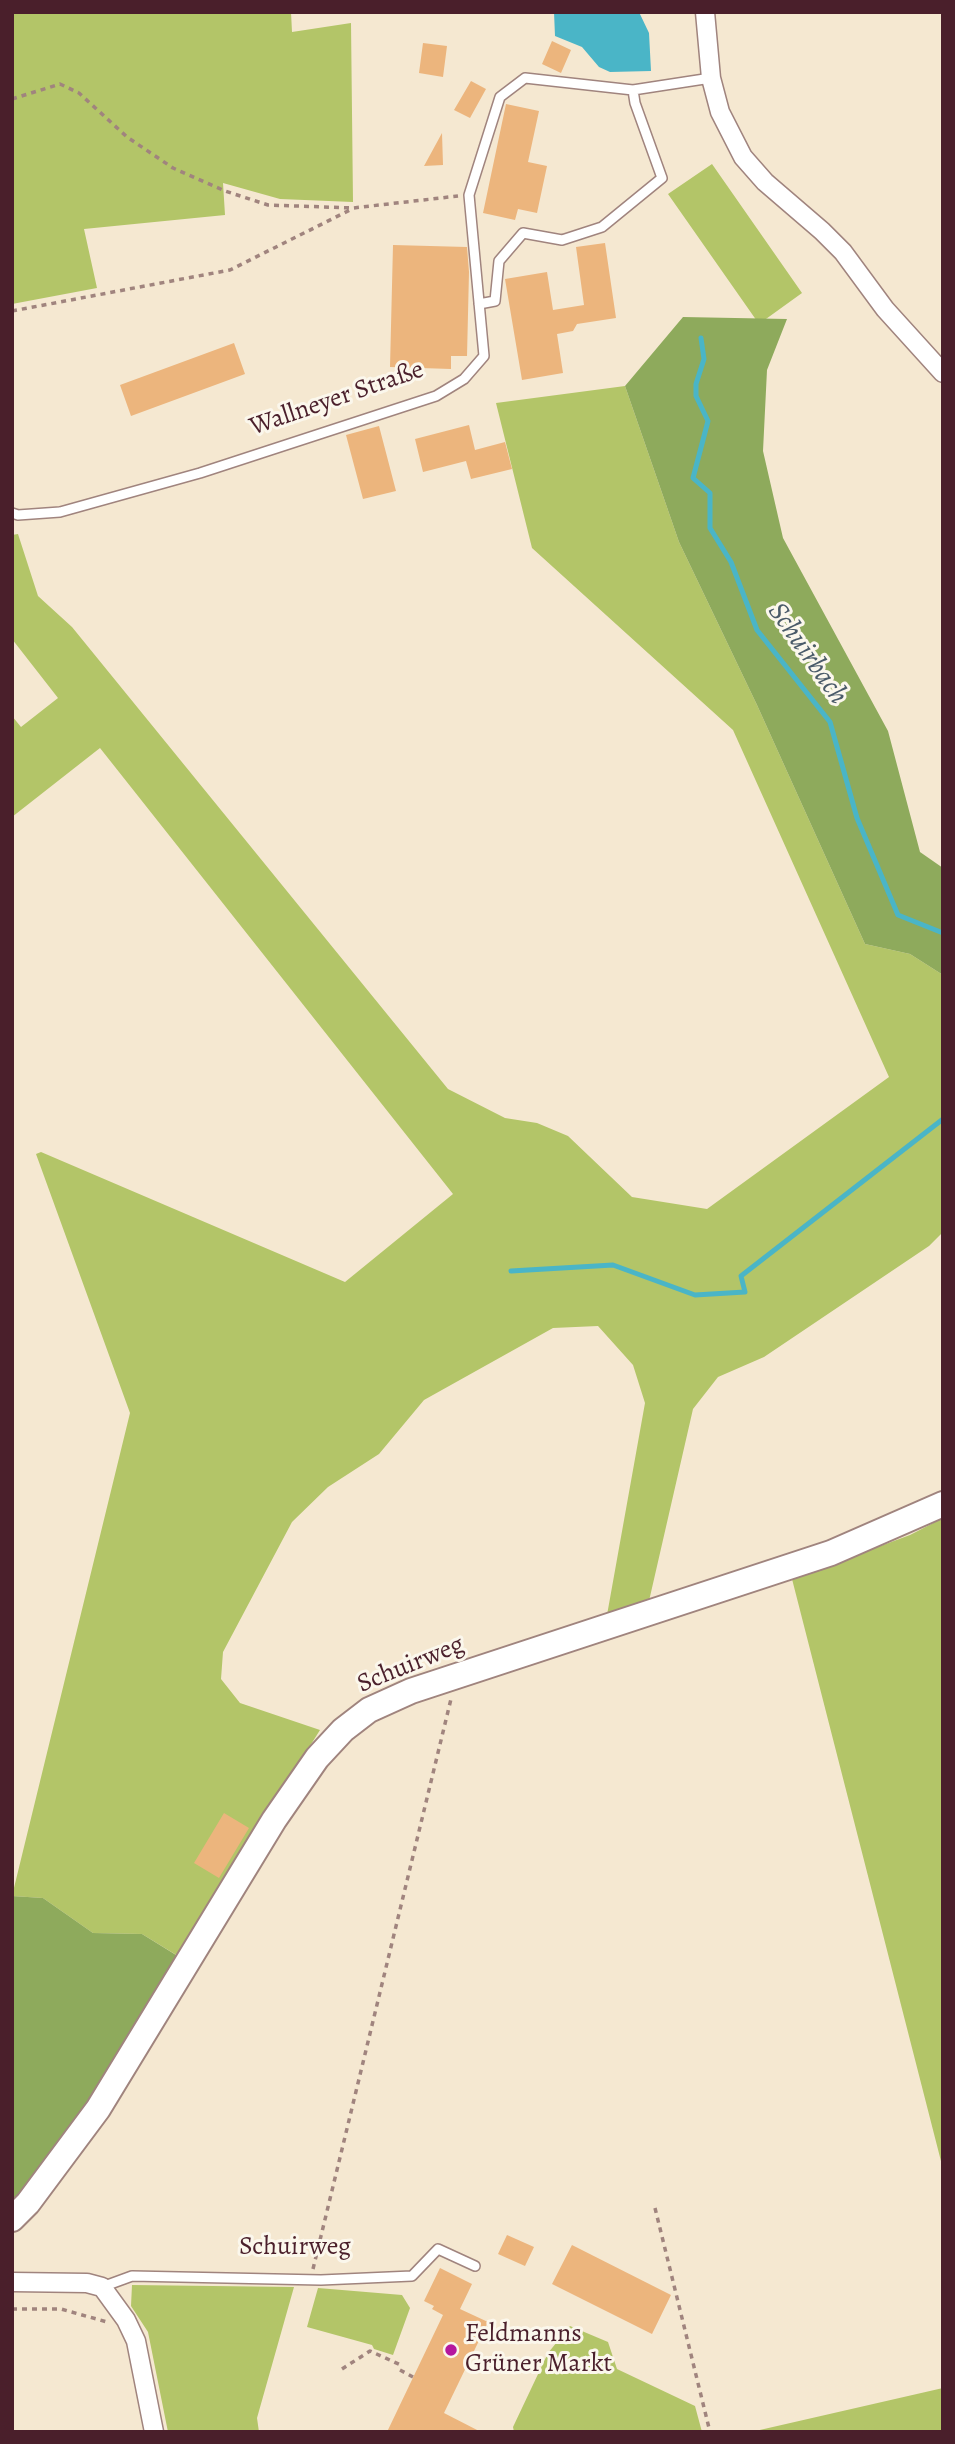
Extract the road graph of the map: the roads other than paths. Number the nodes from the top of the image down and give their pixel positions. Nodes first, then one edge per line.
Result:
1 (705, 12) edge
2 (711, 78) junction
3 (633, 90) junction
4 (479, 304) junction
5 (943, 373) edge
6 (12, 513) edge
7 (943, 1504) edge
8 (12, 2219) edge
9 (475, 2266) dead end
10 (12, 2281) edge
11 (102, 2287) junction
12 (154, 2432) edge

1 - 2 street
2 - 3 lane, Wallneyer Straße
2 - 5 street
3 - 4 lane
3 - 4 lane, Wallneyer Straße
4 - 6 lane, Wallneyer Straße
7 - 8 main road, Schuirweg
9 - 11 lane, Schuirweg
10 - 11 street, Schuirweg
11 - 12 street

